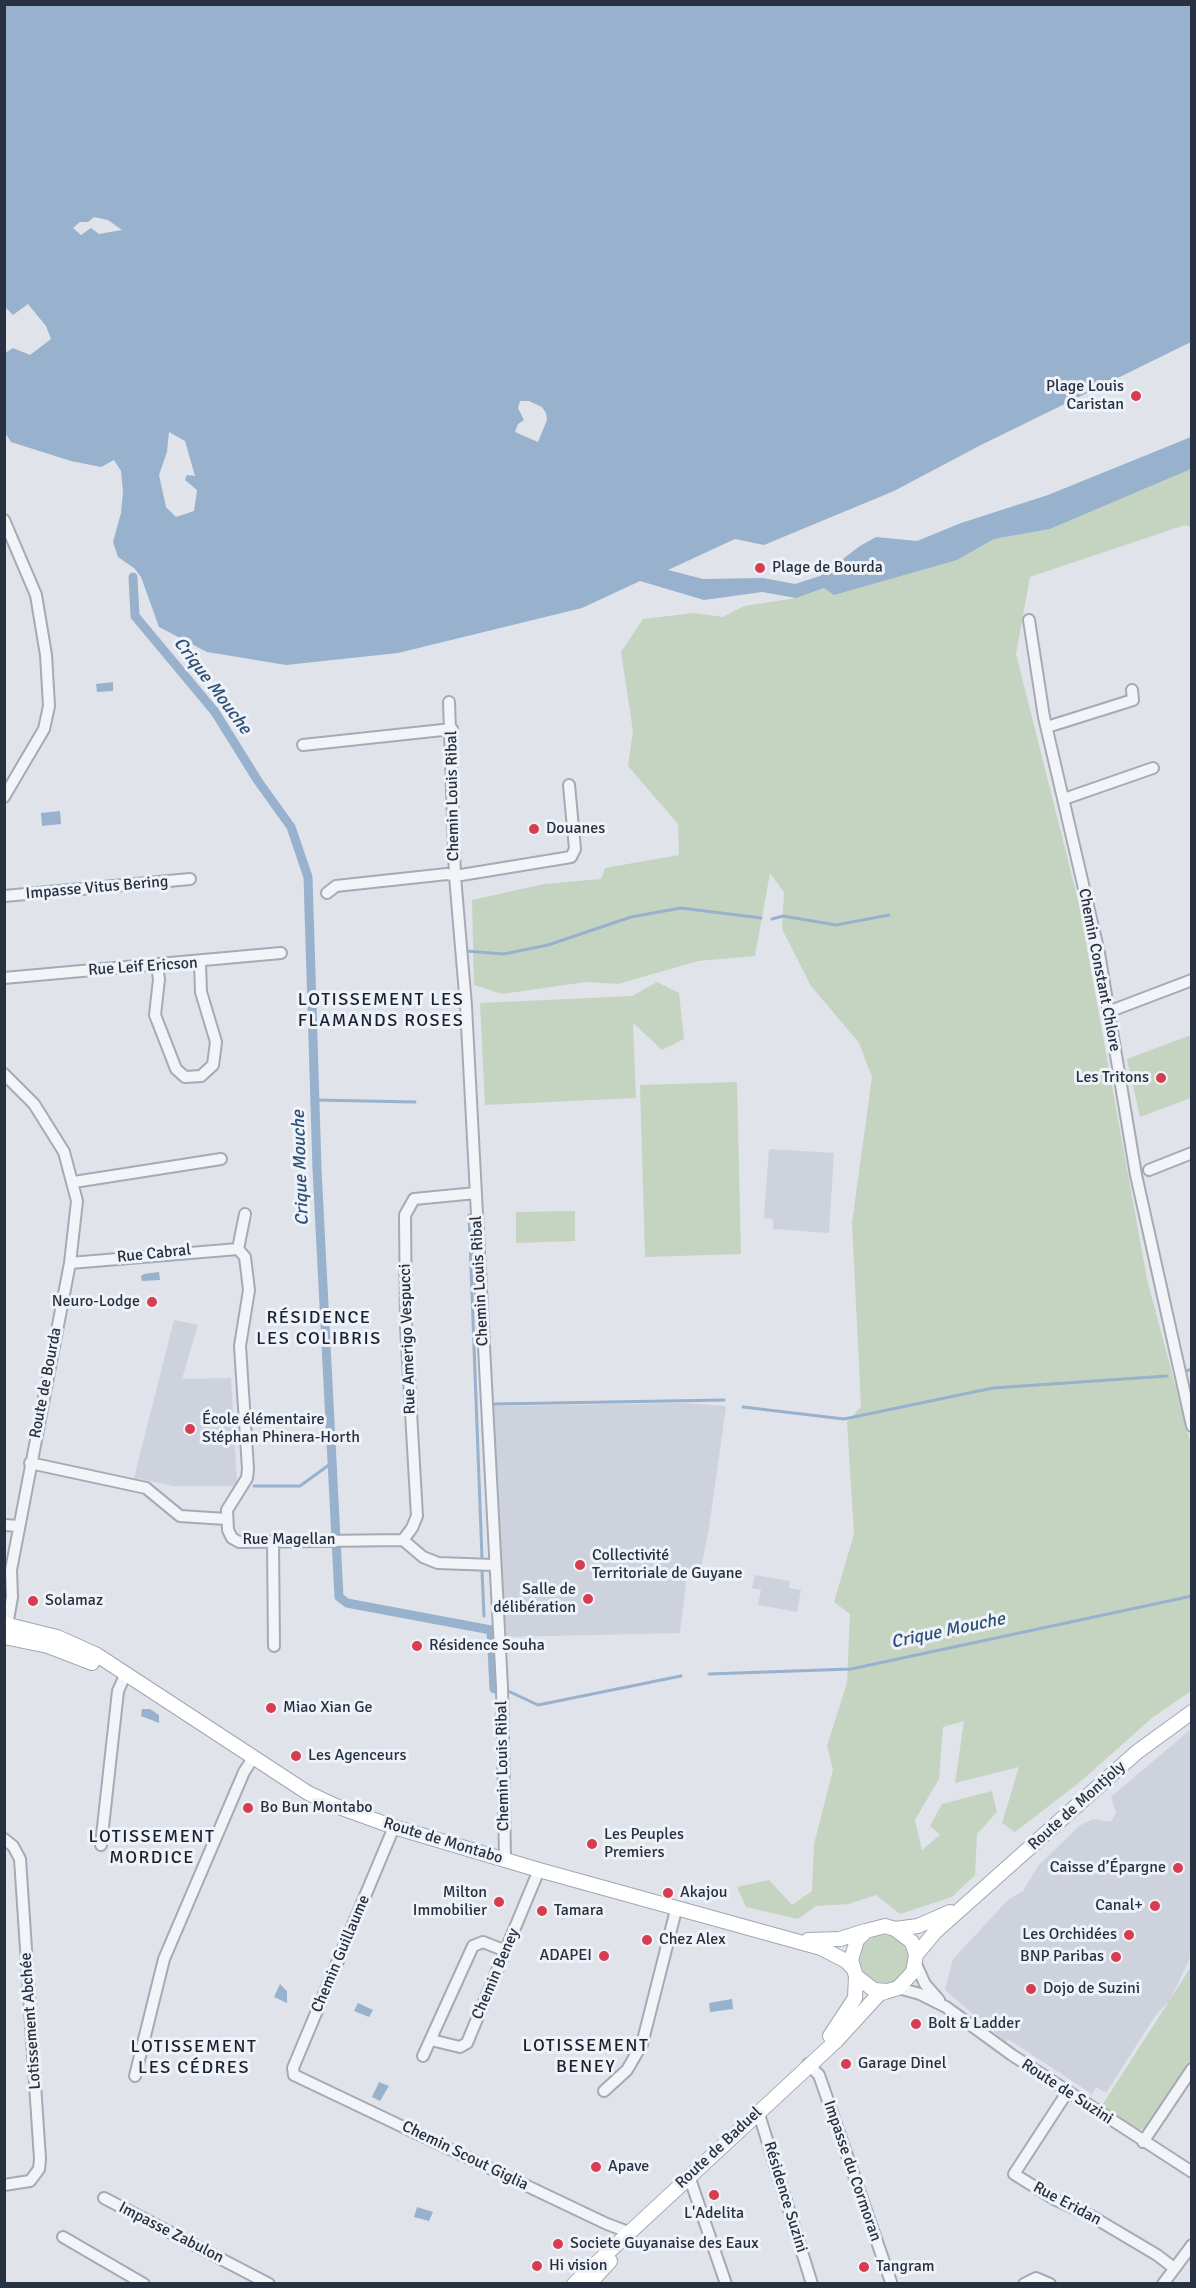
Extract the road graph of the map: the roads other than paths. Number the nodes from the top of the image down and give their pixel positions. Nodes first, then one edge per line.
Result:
1 (4, 520) edge
2 (1029, 620) dead end
3 (1132, 690) dead end
4 (449, 702) dead end
5 (1047, 727) junction
6 (452, 729) junction
7 (303, 745) dead end
8 (1153, 768) dead end
9 (569, 785) dead end
10 (4, 797) edge
11 (1064, 799) junction
12 (455, 876) junction
13 (189, 879) dead end
14 (327, 893) dead end
15 (4, 896) edge
16 (281, 953) dead end
17 (200, 963) junction
18 (157, 965) junction
19 (4, 978) edge
20 (1191, 980) edge
21 (1108, 1012) junction
22 (4, 1074) edge
23 (1191, 1153) edge
24 (221, 1159) dead end
25 (1149, 1170) dead end
26 (74, 1182) junction
27 (476, 1193) junction
28 (245, 1214) dead end
29 (238, 1249) junction
30 (70, 1263) junction
31 (1191, 1426) edge
32 (30, 1463) junction
33 (226, 1519) junction
34 (4, 1525) edge
35 (19, 1526) junction
36 (403, 1540) junction
37 (273, 1542) junction
38 (494, 1565) junction
39 (8, 1575) edge
40 (6, 1630) edge
41 (274, 1646) dead end
42 (126, 1673) junction
43 (1191, 1712) edge
44 (253, 1758) junction
45 (394, 1827) junction
46 (4, 1839) edge
47 (101, 1845) dead end
48 (505, 1859) junction
49 (539, 1870) junction
50 (966, 1905) junction
51 (676, 1910) junction
52 (895, 1929) junction
53 (866, 1931) junction
54 (791, 1940) junction
55 (506, 1951) junction
56 (916, 1960) junction
57 (854, 1972) junction
58 (893, 1989) junction
59 (946, 2007) junction
60 (431, 2040) junction
61 (423, 2056) dead end
62 (808, 2064) junction
63 (1191, 2069) edge
64 (135, 2076) dead end
65 (299, 2079) joint
66 (604, 2091) dead end
67 (1068, 2091) junction
68 (758, 2111) junction
69 (1143, 2142) junction
70 (1191, 2172) edge
71 (689, 2176) junction
72 (4, 2185) edge
73 (104, 2198) dead end
74 (631, 2233) junction
75 (63, 2237) dead end
76 (1191, 2245) edge
77 (1174, 2268) junction
78 (891, 2282) dead end
79 (144, 2283) edge
80 (269, 2283) edge
81 (574, 2283) edge
82 (589, 2283) edge
83 (726, 2283) edge
84 (812, 2283) edge
85 (1024, 2283) edge
86 (1050, 2283) edge
87 (1163, 2283) edge

1 - 10 street
2 - 5 street, Chemin Constant Chlore
3 - 5 street
4 - 6 street, Chemin Louis Ribal
5 - 11 street, Chemin Constant Chlore
6 - 7 street
6 - 12 street, Chemin Louis Ribal
8 - 11 street
9 - 12 street
11 - 21 street, Chemin Constant Chlore
12 - 14 street
12 - 27 street, Chemin Louis Ribal
13 - 15 street, Impasse Vitus Bering
16 - 17 street, Rue Leif Ericson
17 - 18 street, Rue Leif Ericson
17 - 18 street
18 - 19 street, Rue Leif Ericson
20 - 21 street
21 - 31 street, Chemin Constant Chlore
22 - 26 street, Route de Bourda
23 - 25 street
24 - 26 street
26 - 30 street, Route de Bourda
27 - 36 street, Rue Amerigo Vespucci
27 - 38 street, Chemin Louis Ribal
28 - 29 street
29 - 30 street, Rue Cabral
29 - 33 street, Rue Magellan
30 - 32 street, Route de Bourda
32 - 33 street
32 - 35 street, Route de Bourda
33 - 37 street, Rue Magellan
34 - 35 street
35 - 39 street, Route de Bourda
36 - 37 street, Rue Magellan
36 - 38 street
37 - 41 street
38 - 48 street, Chemin Louis Ribal
39 - 40 street, Route de Bourda
40 - 42 main road, Route de Montabo
42 - 44 main road, Route de Montabo
42 - 47 street
43 - 50 main road, Route de Montjoly
44 - 45 main road, Route de Montabo
44 - 64 street
45 - 48 main road, Route de Montabo
45 - 65 street, Chemin Guillaume
46 - 72 street, Lotissement Abchée
48 - 49 main road, Route de Montabo
49 - 51 main road, Route de Montabo
49 - 55 street, Chemin Beney
50 - 52 main road, Route de Montjoly
50 - 56 main road, Route de Montjoly
51 - 54 main road, Route de Montabo
51 - 66 street
52 - 53 main road
52 - 56 main road
53 - 54 main road, Route de Montabo
53 - 57 main road
54 - 57 main road, Route de Montabo
55 - 60 street, Chemin Beney
55 - 60 street
56 - 58 main road
56 - 59 street, Route de Suzini
57 - 58 main road
57 - 62 main road, Route de Baduel
58 - 59 street, Route de Suzini
58 - 62 main road, Route de Baduel
59 - 67 street, Route de Suzini
60 - 61 street
62 - 68 main road, Route de Baduel
62 - 78 street, Impasse du Cormoran
63 - 69 street
65 - 74 street, Chemin Scout Giglia
67 - 69 street, Route de Suzini
67 - 77 street, Rue Eridan
68 - 71 main road, Route de Baduel
68 - 84 street, Résidence Suzini
69 - 70 street, Route de Suzini
71 - 74 main road, Route de Baduel
71 - 83 street
73 - 80 street, Impasse Zabulon
74 - 81 main road, Route de Baduel
74 - 82 main road, Route de Baduel
75 - 79 street
76 - 77 street
77 - 87 street
85 - 86 street

